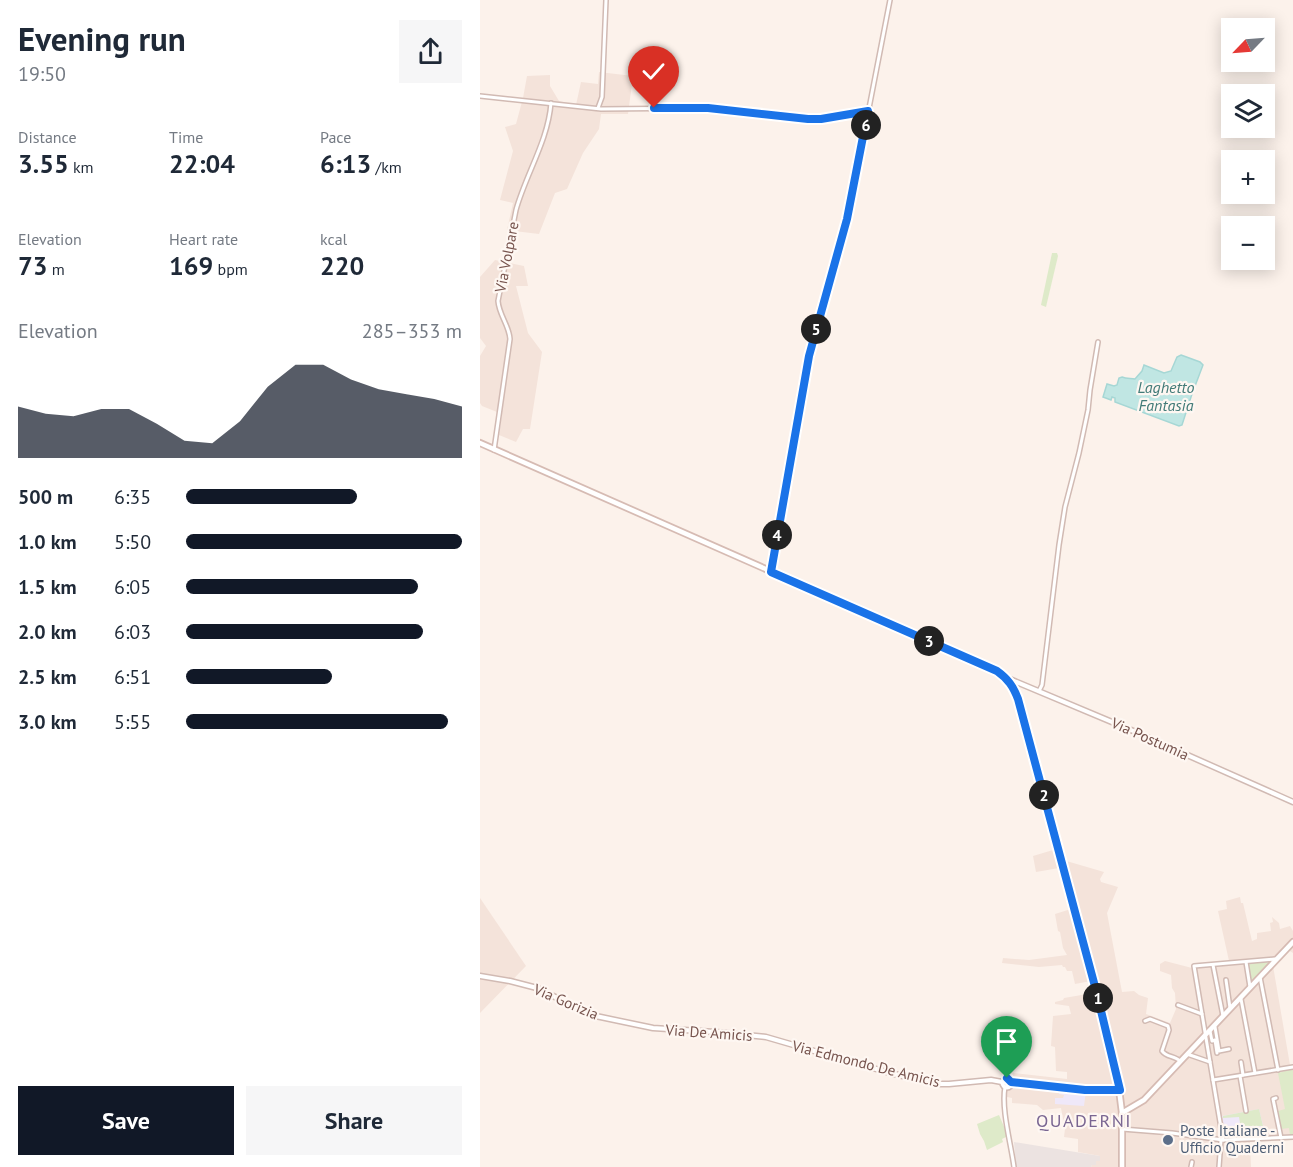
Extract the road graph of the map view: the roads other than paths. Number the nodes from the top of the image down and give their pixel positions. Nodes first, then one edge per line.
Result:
1 (606, 0) edge
2 (890, 0) edge
3 (480, 96) edge
4 (551, 103) junction
5 (598, 108) junction
6 (868, 111) junction
7 (1098, 342) dead end
8 (480, 443) edge
9 (494, 450) junction
10 (771, 572) junction
11 (1006, 677) junction
12 (1039, 691) junction
13 (1293, 802) edge
14 (1293, 942) edge
15 (1277, 958) junction
16 (1246, 962) junction
17 (1214, 965) junction
18 (480, 976) edge
19 (1260, 977) junction
20 (1226, 980) dead end
21 (1250, 987) junction
22 (1241, 997) junction
23 (1178, 1005) dead end
24 (1230, 1008) junction
25 (1202, 1014) junction
26 (1223, 1016) junction
27 (1145, 1020) dead end
28 (1215, 1025) junction
29 (653, 1028) joint
30 (1210, 1030) junction
31 (1206, 1035) junction
32 (766, 1037) joint
33 (1229, 1049) dead end
34 (1217, 1053) dead end
35 (1187, 1054) junction
36 (1180, 1061) junction
37 (1210, 1062) junction
38 (1241, 1062) dead end
39 (1293, 1067) edge
40 (1278, 1070) junction
41 (1255, 1073) junction
42 (1242, 1075) junction
43 (1213, 1080) junction
44 (1002, 1082) junction
45 (1011, 1082) junction
46 (1005, 1087) junction
47 (1120, 1090) junction
48 (1276, 1098) dead end
49 (1246, 1111) dead end
50 (1122, 1113) junction
51 (1122, 1129) junction
52 (1293, 1137) edge
53 (1281, 1138) junction
54 (1222, 1140) junction
55 (1014, 1167) edge
56 (1122, 1167) edge
57 (1219, 1167) edge

1 - 5 street
2 - 6 street
3 - 4 street
4 - 5 street
4 - 9 street, Via Volpare
5 - 6 street
6 - 10 street
7 - 12 street
8 - 9 main road
9 - 10 main road
10 - 11 main road
11 - 12 street, Via Postumia
11 - 47 main road
12 - 13 street, Via Postumia
14 - 15 main road
15 - 16 street
15 - 19 main road
16 - 17 street
16 - 21 street
17 - 25 street
17 - 26 street
18 - 29 street, Via Gorizia
19 - 21 main road
19 - 40 street
20 - 24 street
21 - 22 main road
22 - 24 main road
22 - 41 street
23 - 25 street
24 - 26 main road
25 - 31 street
26 - 28 main road
27 - 36 street
28 - 30 main road
28 - 33 street
29 - 32 street, Via De Amicis
30 - 31 main road
30 - 34 street
31 - 35 main road
31 - 37 street
32 - 44 street, Via Edmondo De Amicis
35 - 36 main road
35 - 37 street
36 - 50 main road
37 - 43 street
38 - 42 street
39 - 40 street
40 - 41 street
41 - 42 street
42 - 43 street
42 - 49 street
43 - 54 street
44 - 45 street
44 - 46 street
45 - 46 street
45 - 47 street
46 - 55 street
47 - 50 main road
48 - 53 street
50 - 51 main road
51 - 54 street
51 - 56 main road
52 - 53 street
53 - 54 street
54 - 57 street

